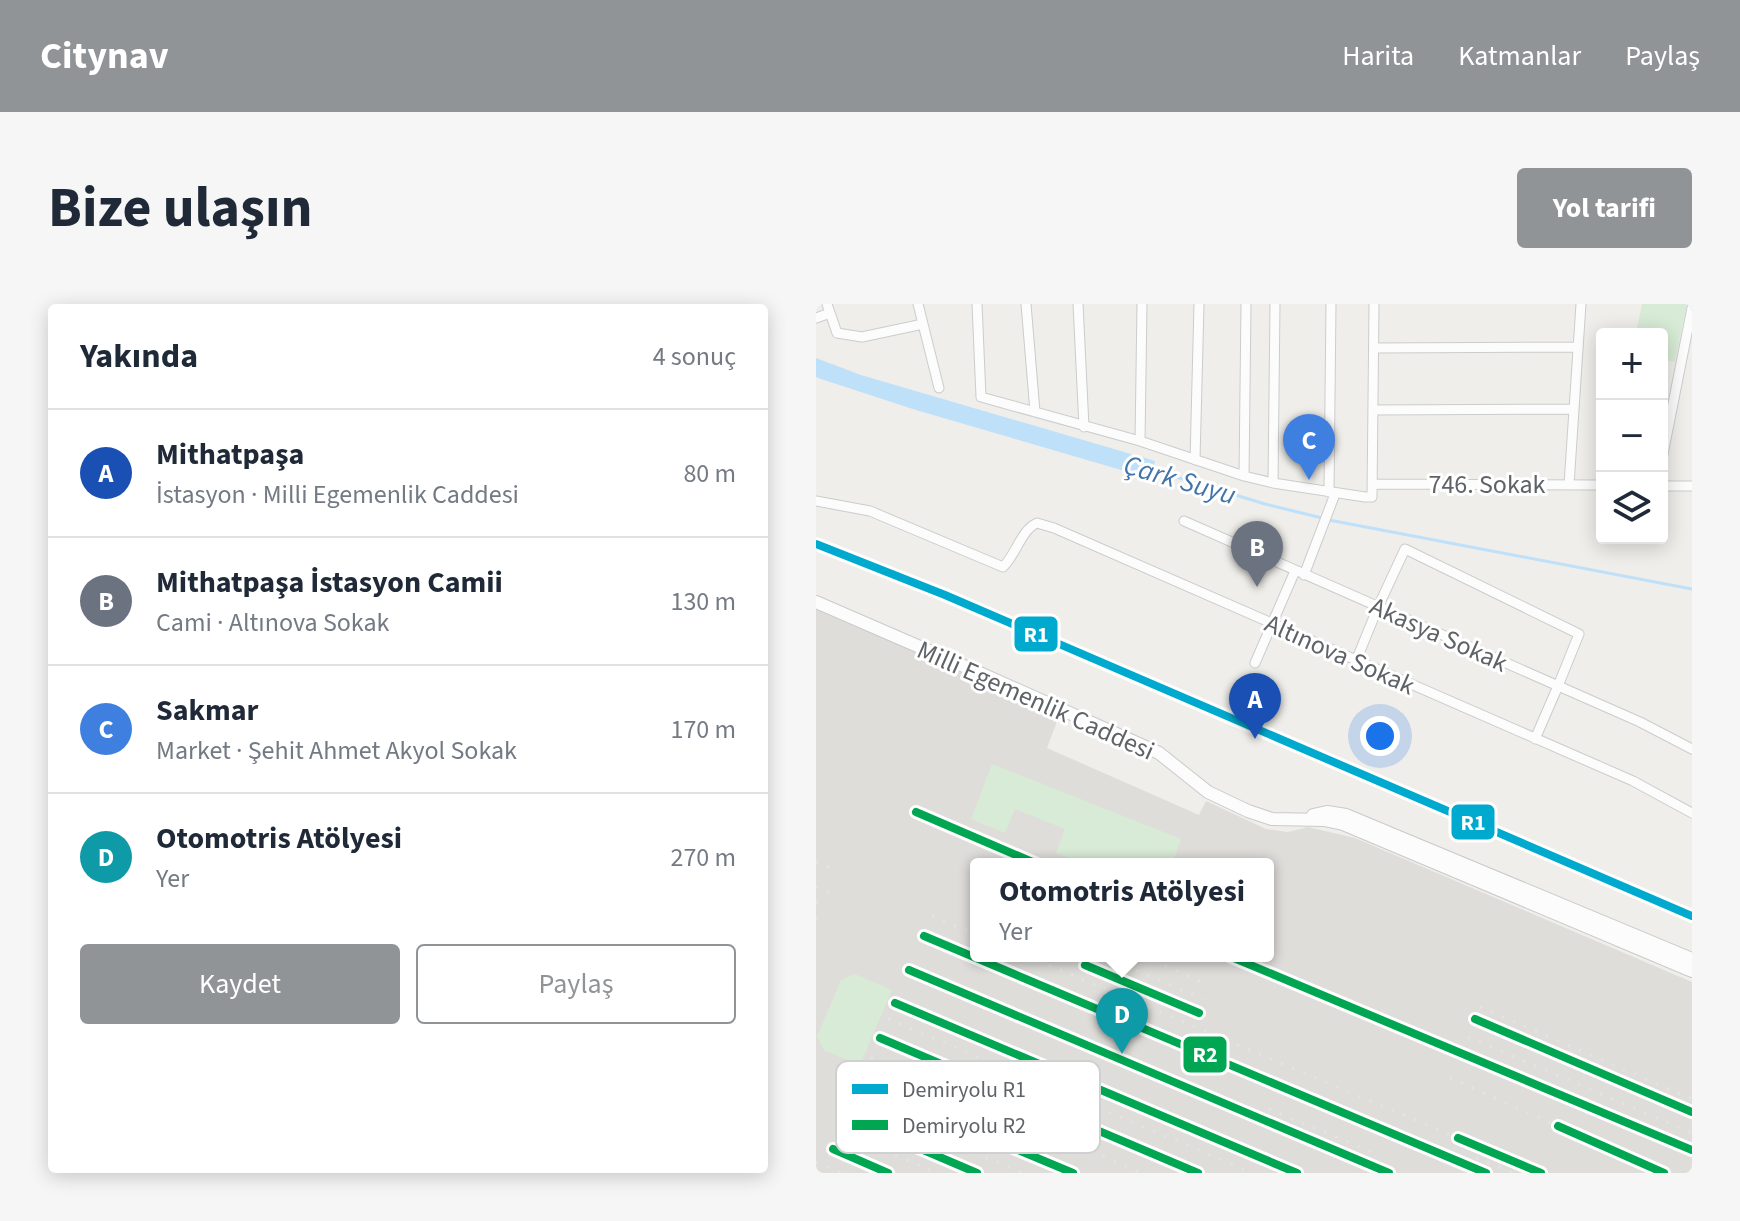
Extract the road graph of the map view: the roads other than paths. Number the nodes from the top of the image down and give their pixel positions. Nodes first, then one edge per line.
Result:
1 (918, 304) edge
2 (977, 304) edge
3 (1026, 304) edge
4 (1078, 304) edge
5 (1142, 304) edge
6 (1199, 304) edge
7 (1246, 304) edge
8 (1275, 304) edge
9 (1331, 304) edge
10 (1374, 304) edge
11 (1581, 304) edge
12 (829, 308) edge
13 (1692, 308) edge
14 (816, 318) edge
15 (923, 324) junction
16 (1578, 347) junction
17 (1374, 348) junction
18 (939, 388) dead end
19 (1574, 409) junction
20 (1373, 410) junction
21 (1035, 412) junction
22 (1084, 427) junction
23 (1668, 429) edge
24 (1140, 441) junction
25 (1195, 460) junction
26 (1244, 476) junction
27 (1273, 483) junction
28 (1372, 484) junction
29 (1569, 485) junction
30 (1596, 485) edge
31 (1668, 486) edge
32 (1692, 486) edge
33 (1332, 495) junction
34 (816, 501) edge
35 (1184, 521) dead end
36 (1300, 573) junction
37 (816, 602) edge
38 (1378, 607) junction
39 (1271, 624) junction
40 (1356, 661) junction
41 (1255, 663) dead end
42 (1558, 686) junction
43 (1535, 739) junction
44 (1692, 749) edge
45 (1692, 813) edge
46 (1294, 819) junction
47 (1692, 959) edge
48 (1692, 971) edge

1 - 15 street
2 - 21 street
3 - 21 street
4 - 22 street
5 - 24 street
6 - 25 street
7 - 26 street
8 - 27 street
9 - 33 street
10 - 17 street
11 - 16 street
12 - 14 street
12 - 15 street
13 - 23 street
15 - 18 street
16 - 17 street
16 - 19 street
17 - 20 street
19 - 20 street
19 - 29 street
20 - 28 street
21 - 22 street
22 - 24 street
24 - 25 street
25 - 26 street
26 - 27 street
27 - 33 street
28 - 29 street, 746. Sokak
28 - 33 street
29 - 30 street, 746. Sokak
31 - 32 street
33 - 36 street
34 - 39 street, Altınova Sokak
35 - 36 street, Akasya Sokak
36 - 38 street, Akasya Sokak
36 - 39 street
37 - 46 main road, Milli Egemenlik Caddesi
38 - 40 street
38 - 42 street, Akasya Sokak
38 - 42 street
39 - 40 street, Altınova Sokak
39 - 41 street
40 - 43 street, Altınova Sokak
42 - 43 street
42 - 44 street, Akasya Sokak
43 - 45 street, Altınova Sokak
46 - 47 main road, Milli Egemenlik Caddesi
46 - 48 main road, Milli Egemenlik Caddesi

